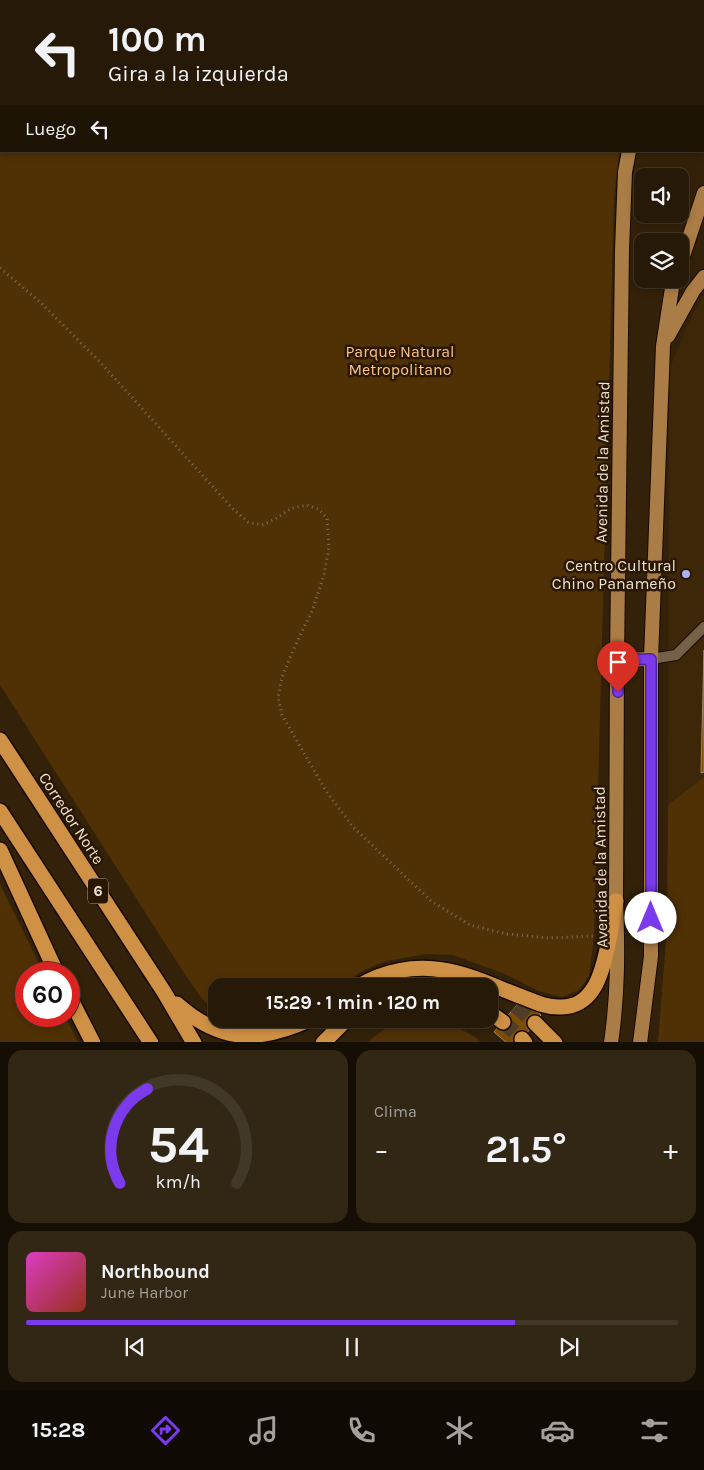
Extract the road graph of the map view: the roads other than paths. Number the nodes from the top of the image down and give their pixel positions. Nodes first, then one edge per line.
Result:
1 (629, 152) edge
2 (704, 193) edge
3 (689, 237) edge
4 (704, 277) edge
5 (673, 288) edge
6 (663, 346) junction
7 (704, 627) edge
8 (651, 659) junction
9 (617, 660) junction
10 (0, 740) edge
11 (0, 811) edge
12 (0, 850) edge
13 (616, 901) junction
14 (51, 962) edge
15 (456, 973) junction
16 (372, 978) edge
17 (467, 978) edge
18 (164, 992) junction
19 (498, 994) edge
20 (516, 1006) tunnel mouth
21 (80, 1017) edge
22 (498, 1018) edge
23 (503, 1022) tunnel mouth
24 (535, 1022) tunnel mouth
25 (296, 1028) edge
26 (338, 1028) edge
27 (93, 1042) edge
28 (151, 1042) edge
29 (194, 1042) edge
30 (323, 1042) edge
31 (555, 1042) edge
32 (611, 1042) edge
33 (640, 1042) edge

1 - 9 main road, Avenida de la Amistad
2 - 3 main road
4 - 6 main road
5 - 6 main road
6 - 8 main road
7 - 8 lane
8 - 9 main road
8 - 33 main road
9 - 13 main road, Avenida de la Amistad
10 - 18 highway, Corredor Norte / 6
11 - 28 highway, 6
12 - 14 highway
13 - 15 highway
13 - 32 main road, Avenida de la Amistad
15 - 16 highway
15 - 17 highway
18 - 25 highway
18 - 29 highway, Corredor Norte / 6
19 - 20 highway
21 - 27 highway
22 - 23 highway
24 - 31 highway
26 - 30 highway

